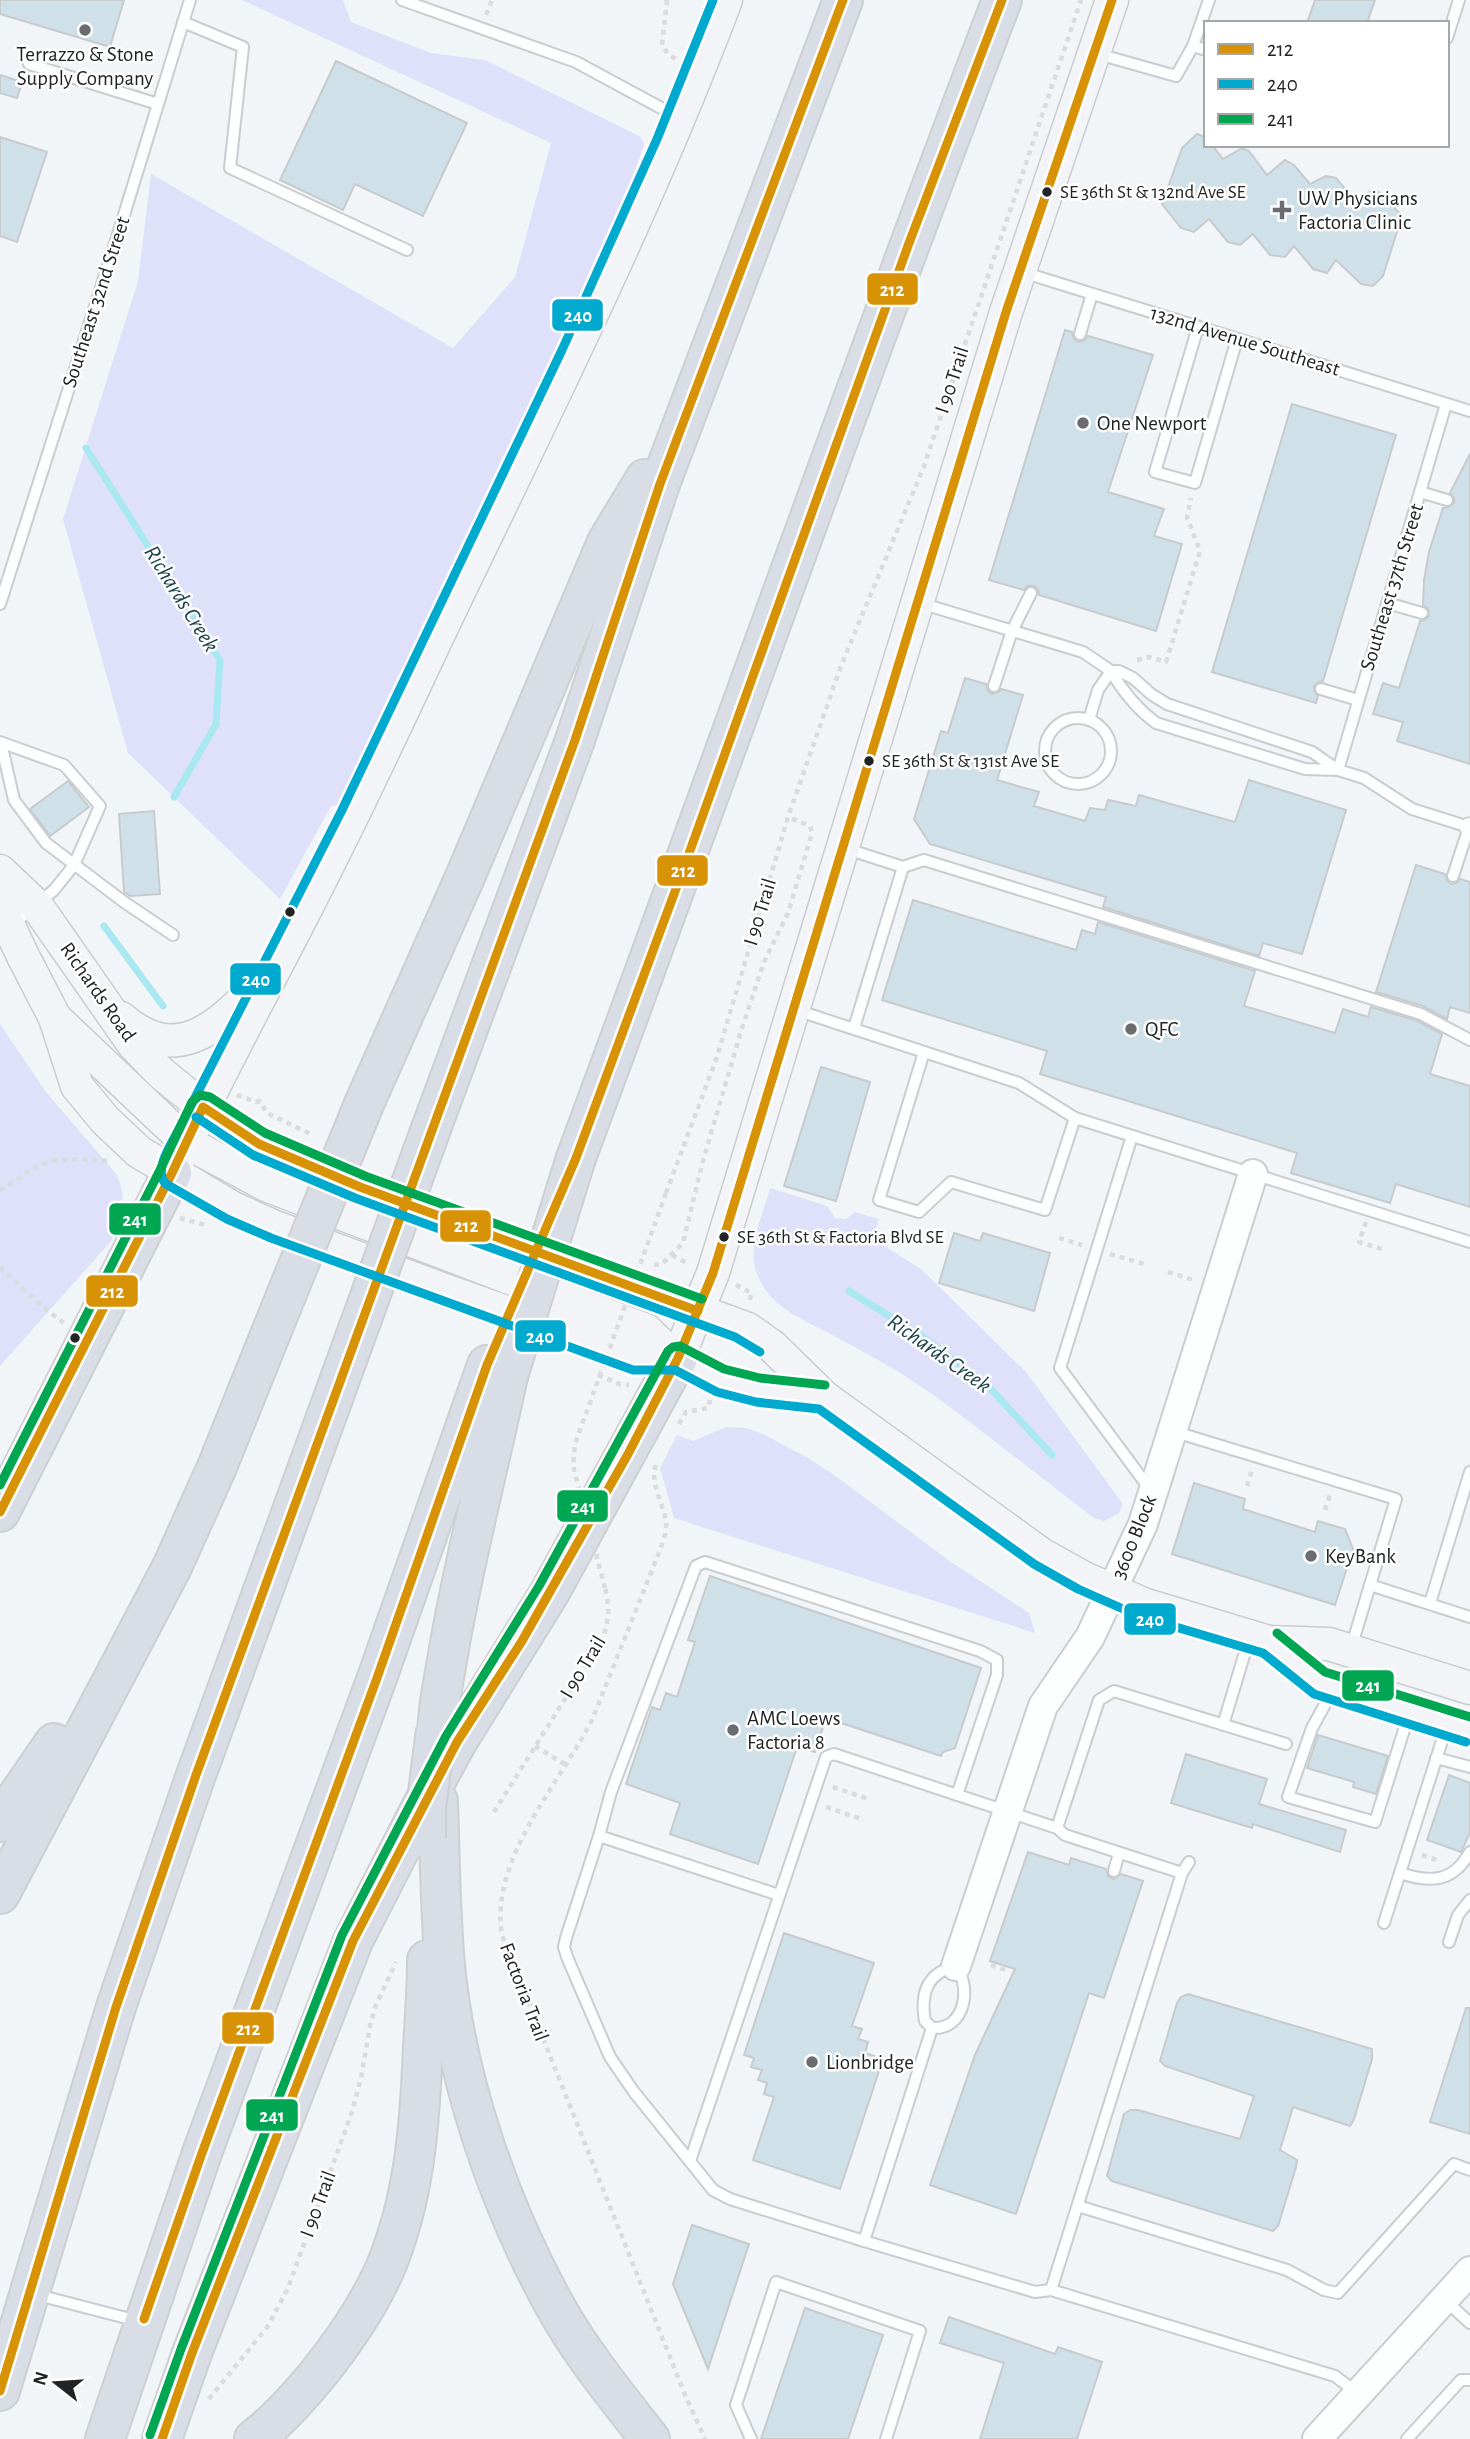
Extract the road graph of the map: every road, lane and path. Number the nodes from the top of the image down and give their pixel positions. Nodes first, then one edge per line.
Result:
1 (190, 0) edge
2 (402, 0) edge
3 (667, 0) edge
4 (726, 0) edge
5 (843, 0) edge
6 (1002, 0) edge
7 (1081, 0) edge
8 (1112, 0) edge
9 (1209, 0) edge
10 (1459, 0) edge
11 (183, 22) junction
12 (1449, 32) edge
13 (1194, 46) junction
14 (1204, 49) edge
15 (1094, 53) junction
16 (678, 61) dead end
17 (29, 64) dead end
18 (158, 104) junction
19 (679, 117) junction
20 (407, 250) dead end
21 (1019, 271) junction
22 (1092, 294) junction
23 (1198, 327) junction
24 (1080, 334) dead end
25 (1237, 339) junction
26 (692, 399) junction
27 (1446, 404) junction
28 (1470, 411) edge
29 (1195, 483) junction
30 (1420, 492) junction
31 (1447, 500) dead end
32 (1031, 593) dead end
33 (917, 602) junction
34 (1387, 603) junction
35 (0, 604) edge
36 (1422, 613) dead end
37 (1012, 631) junction
38 (1137, 660) dead end
39 (1111, 671) junction
40 (993, 686) dead end
41 (1321, 689) dead end
42 (1358, 700) junction
43 (1089, 720) junction
44 (1, 742) edge
45 (1338, 770) junction
46 (789, 817) junction
47 (1470, 827) edge
48 (842, 848) junction
49 (74, 865) junction
50 (903, 867) junction
51 (0, 871) edge
52 (1453, 876) dead end
53 (37, 906) junction
54 (3, 918) edge
55 (173, 935) dead end
56 (278, 965) junction
57 (107, 1005) junction
58 (794, 1009) junction
59 (854, 1028) junction
60 (1470, 1040) edge
61 (924, 1052) junction
62 (203, 1107) junction
63 (1075, 1118) junction
64 (1132, 1136) junction
65 (179, 1158) junction
66 (114, 1161) dead end
67 (1253, 1174) junction
68 (0, 1190) edge
69 (1370, 1210) junction
70 (1059, 1238) dead end
71 (1470, 1242) edge
72 (1085, 1246) dead end
73 (1382, 1249) dead end
74 (1109, 1254) dead end
75 (677, 1259) dead end
76 (1144, 1264) dead end
77 (0, 1267) edge
78 (1168, 1272) dead end
79 (1203, 1283) dead end
80 (698, 1311) junction
81 (69, 1327) dead end
82 (678, 1359) junction
83 (498, 1370) junction
84 (824, 1397) junction
85 (708, 1408) dead end
86 (1172, 1431) junction
87 (673, 1433) dead end
88 (660, 1457) dead end
89 (217, 1466) junction
90 (1253, 1468) dead end
91 (1470, 1472) edge
92 (1247, 1486) dead end
93 (1330, 1492) dead end
94 (1153, 1493) junction
95 (1325, 1510) dead end
96 (0, 1511) edge
97 (1370, 1585) junction
98 (1112, 1592) junction
99 (1430, 1603) junction
100 (1470, 1617) edge
101 (1259, 1639) junction
102 (1350, 1650) junction
103 (1334, 1688) junction
104 (1470, 1688) edge
105 (1410, 1711) junction
106 (1223, 1725) junction
107 (1459, 1726) edge
108 (1286, 1744) dead end
109 (534, 1746) junction
110 (1436, 1758) junction
111 (566, 1765) junction
112 (1470, 1768) edge
113 (832, 1787) dead end
114 (957, 1795) junction
115 (871, 1800) dead end
116 (825, 1807) dead end
117 (1007, 1811) junction
118 (494, 1812) dead end
119 (864, 1820) dead end
120 (0, 1822) edge
121 (1057, 1828) junction
122 (599, 1836) junction
123 (433, 1838) junction
124 (1422, 1848) dead end
125 (1470, 1852) edge
126 (1119, 1853) junction
127 (1189, 1861) dead end
128 (1444, 1862) dead end
129 (1114, 1871) dead end
130 (1182, 1873) junction
131 (1400, 1873) junction
132 (0, 1894) edge
133 (779, 1895) junction
134 (1470, 1900) edge
135 (1384, 1923) dead end
136 (1449, 1942) dead end
137 (398, 1958) dead end
138 (991, 1965) dead end
139 (956, 1966) junction
140 (1005, 1970) dead end
141 (932, 2028) junction
142 (690, 2161) junction
143 (1470, 2170) edge
144 (1077, 2206) junction
145 (864, 2241) junction
146 (1470, 2271) edge
147 (1051, 2290) junction
148 (28, 2293) junction
149 (1444, 2299) junction
150 (143, 2322) junction
151 (1470, 2323) edge
152 (1470, 2380) edge
153 (0, 2391) edge
154 (1358, 2393) junction
155 (203, 2408) dead end
156 (105, 2439) edge
157 (162, 2439) edge
158 (254, 2439) edge
159 (650, 2439) edge
160 (705, 2439) edge
161 (751, 2439) edge
162 (886, 2439) edge
163 (1317, 2439) edge
164 (1407, 2439) edge

1 - 11 lane, Southeast 32nd Street
2 - 19 lane
3 - 16 path
4 - 19 main road
5 - 26 highway
6 - 83 highway, bridge
7 - 46 path, I 90 Trail
8 - 15 main road
9 - 13 lane
10 - 12 lane
11 - 18 lane, Southeast 32nd Street
11 - 20 lane
13 - 14 lane
13 - 15 lane
15 - 21 main road
17 - 18 lane
18 - 35 lane, Southeast 32nd Street
19 - 56 main road
21 - 22 lane, 132nd Avenue Southeast
21 - 33 main road
22 - 23 lane, 132nd Avenue Southeast
22 - 24 lane
23 - 25 lane, 132nd Avenue Southeast
23 - 29 lane
25 - 27 lane, 132nd Avenue Southeast
25 - 29 lane
26 - 89 highway, bridge
26 - 148 highway, bridge
27 - 28 lane, 132nd Avenue Southeast
27 - 30 lane, Southeast 37th Street
29 - 38 path
30 - 31 lane
30 - 34 lane, Southeast 37th Street
32 - 37 lane
33 - 37 lane
33 - 48 main road
34 - 36 lane
34 - 42 lane, Southeast 37th Street
37 - 39 lane
37 - 40 lane
39 - 43 lane
39 - 45 lane
39 - 45 lane
41 - 42 lane
42 - 45 lane, Southeast 37th Street
43 - 43 lane
44 - 49 lane
44 - 49 lane
45 - 47 lane
46 - 75 path
46 - 109 path, I 90 Trail, bridge
47 - 52 lane
48 - 50 lane
48 - 58 main road
49 - 53 lane
49 - 55 lane
50 - 59 lane
50 - 60 lane
51 - 53 main road, Richards Road
53 - 54 lane
53 - 57 main road, Richards Road
54 - 65 main road, Richards Road
56 - 57 main road
56 - 62 main road
57 - 62 main road, Richards Road
58 - 59 lane
58 - 80 main road
59 - 61 lane
61 - 63 lane
61 - 63 lane
62 - 65 main road
62 - 80 main road, Richards Road
63 - 64 lane
64 - 67 lane
64 - 94 lane
65 - 82 main road, Richards Road
65 - 96 highway
66 - 68 path
67 - 69 lane
67 - 86 street, 3600 Block
69 - 71 lane
69 - 73 path
70 - 72 path
74 - 76 path
77 - 81 path
78 - 79 path
80 - 82 main road
80 - 84 main road, Richards Road
82 - 84 main road
82 - 157 highway
83 - 123 highway, bridge
83 - 150 highway
84 - 98 main road, Richards Road
85 - 87 path
86 - 94 street, 3600 Block
86 - 97 lane
88 - 111 path, Factoria Trail
89 - 120 highway
89 - 132 highway
90 - 92 path
91 - 99 lane
93 - 95 path
94 - 98 street, 3600 Block
97 - 99 lane
97 - 102 lane
98 - 101 main road, Richards Road
98 - 117 street, 3600 Block
99 - 100 lane
101 - 102 main road
101 - 103 main road
101 - 106 lane
102 - 104 main road
103 - 105 main road
103 - 105 lane
105 - 107 main road
106 - 108 lane
106 - 121 lane
107 - 110 lane
109 - 111 path
109 - 118 path, I 90 Trail
110 - 112 lane
110 - 131 lane
111 - 160 path, Factoria Trail
113 - 115 path
114 - 117 lane
114 - 122 lane
114 - 133 lane
116 - 119 path
117 - 121 lane
117 - 139 street, 3600 Block
121 - 126 lane
122 - 133 lane
122 - 142 lane
123 - 158 highway
123 - 159 highway
124 - 128 path
125 - 131 lane
126 - 129 lane
126 - 130 lane
127 - 130 lane
130 - 144 lane
131 - 135 lane
133 - 142 lane
134 - 136 lane
137 - 155 path, I 90 Trail
138 - 140 path
139 - 141 lane
139 - 141 lane
141 - 145 lane
142 - 145 lane
143 - 144 lane
144 - 147 lane
145 - 147 lane
146 - 149 street
147 - 154 lane
148 - 150 lane
148 - 153 highway
149 - 151 lane
149 - 154 street
150 - 156 highway
152 - 164 lane
154 - 163 street
161 - 162 lane

